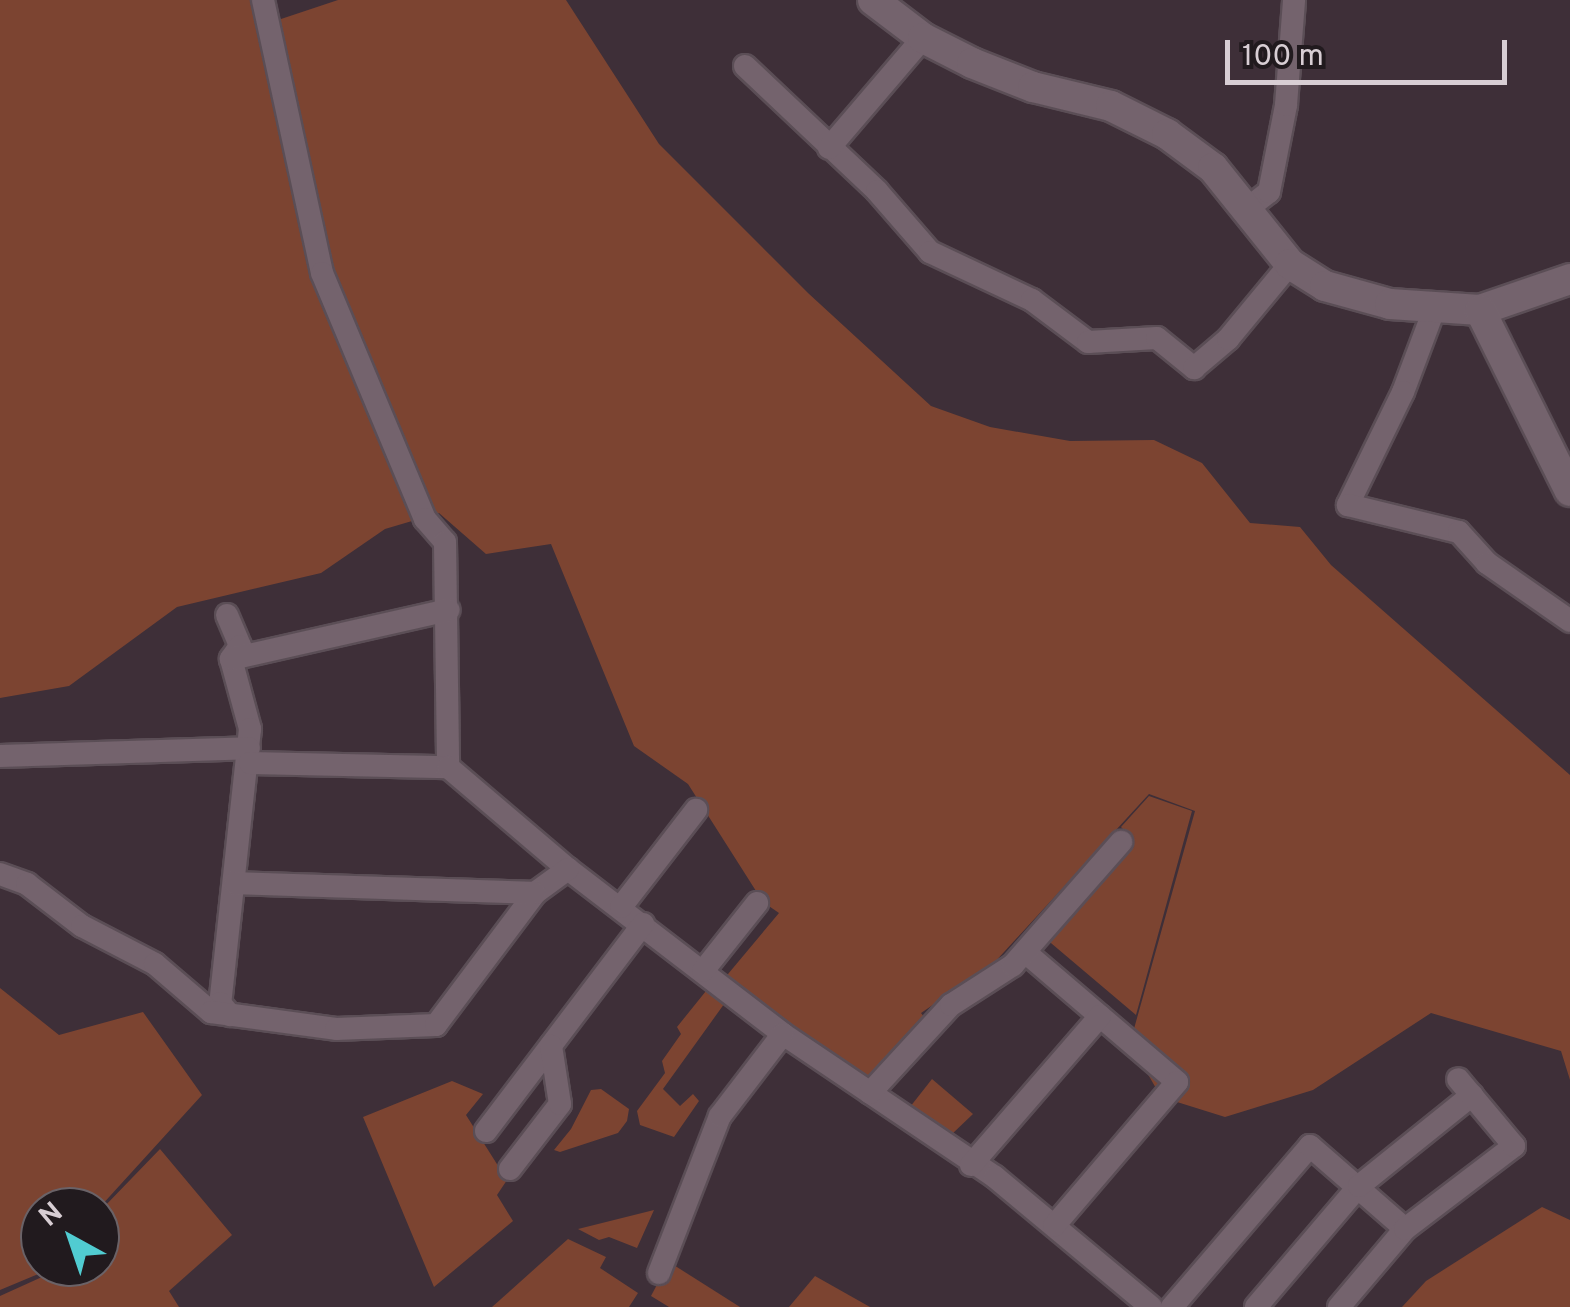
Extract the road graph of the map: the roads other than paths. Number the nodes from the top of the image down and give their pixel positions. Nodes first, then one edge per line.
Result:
1 (263, 0) edge
2 (873, 0) edge
3 (1294, 0) edge
4 (923, 38) junction
5 (745, 66) dead end
6 (829, 148) junction
7 (1247, 209) junction
8 (1290, 264) junction
9 (1570, 279) edge
10 (1434, 307) junction
11 (1480, 310) junction
12 (1570, 491) edge
13 (448, 610) junction
14 (227, 615) dead end
15 (1570, 622) edge
16 (231, 658) junction
17 (249, 755) junction
18 (0, 756) edge
19 (448, 767) junction
20 (696, 810) dead end
21 (1121, 842) dead end
22 (568, 869) junction
23 (0, 874) edge
24 (235, 883) junction
25 (534, 892) junction
26 (757, 903) dead end
27 (621, 907) junction
28 (643, 924) junction
29 (1025, 952) junction
30 (703, 971) junction
31 (230, 1015) junction
32 (1100, 1016) junction
33 (783, 1034) junction
34 (551, 1046) junction
35 (870, 1093) junction
36 (486, 1131) dead end
37 (971, 1164) junction
38 (510, 1169) dead end
39 (1359, 1186) junction
40 (1054, 1226) junction
41 (1405, 1229) junction
42 (659, 1273) dead end
43 (1151, 1307) edge
44 (1172, 1307) edge
45 (1256, 1307) edge
46 (1339, 1307) edge

1 - 13 street
2 - 4 street
3 - 7 street
4 - 6 street
4 - 7 street
5 - 6 street
6 - 8 street
7 - 8 street
8 - 10 street
9 - 11 street
10 - 11 street
10 - 15 street
11 - 12 street
13 - 16 street
13 - 19 street
14 - 16 street
16 - 17 street
17 - 18 street
17 - 19 street
17 - 24 street
19 - 22 street
20 - 27 street
21 - 29 street
22 - 25 street
22 - 27 street
23 - 31 street
24 - 25 street
24 - 31 street
25 - 31 street
26 - 30 street
27 - 28 street
28 - 30 street
28 - 34 street
29 - 32 street
29 - 35 street
30 - 33 street
32 - 37 street
32 - 40 street
33 - 35 street
33 - 42 street
34 - 36 street
34 - 38 street
35 - 37 street
37 - 40 street
39 - 41 street
39 - 41 street
39 - 44 street
39 - 45 street
40 - 43 street
41 - 46 street

